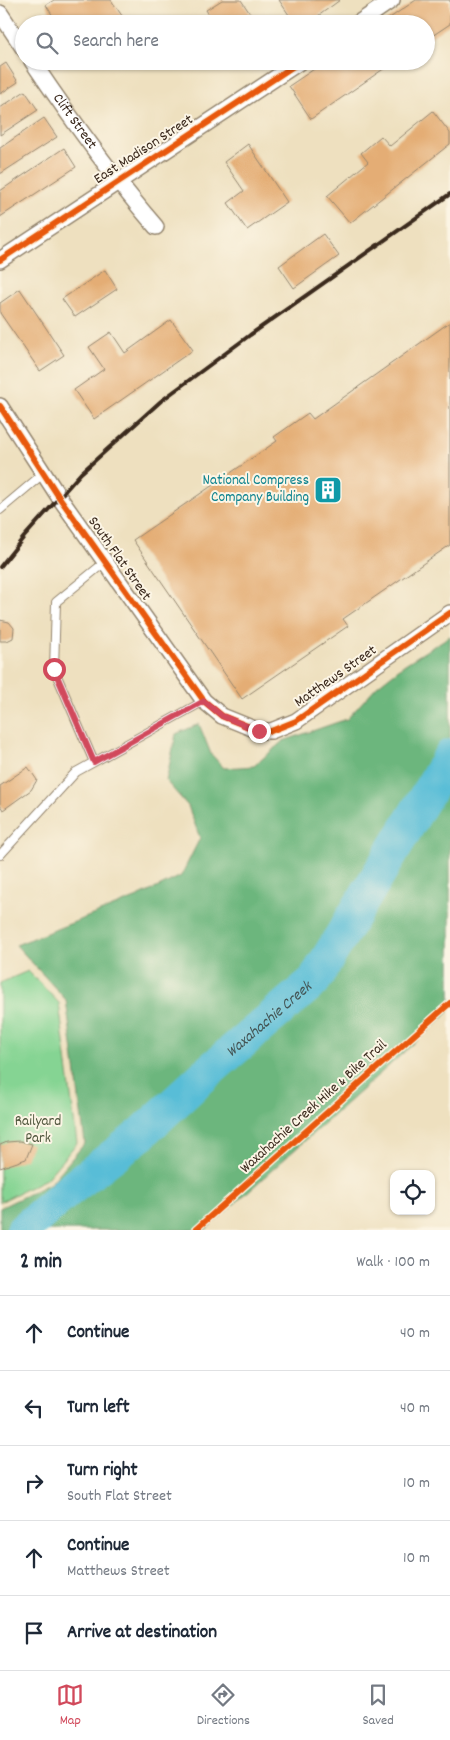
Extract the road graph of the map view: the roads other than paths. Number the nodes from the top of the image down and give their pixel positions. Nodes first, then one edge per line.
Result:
1 (392, 0) edge
2 (0, 13) edge
3 (370, 15) edge
4 (15, 35) edge
5 (38, 70) edge
6 (288, 70) edge
7 (118, 181) junction
8 (156, 227) dead end
9 (0, 260) edge
10 (0, 406) edge
11 (44, 473) junction
12 (0, 510) edge
13 (105, 562) junction
14 (450, 613) edge
15 (204, 701) junction
16 (228, 718) joint
17 (94, 762) junction
18 (0, 855) edge

1 - 3 street
2 - 4 street
5 - 7 street, Clift Street
6 - 7 street, East Madison Street
7 - 8 street, Clift Street
7 - 9 street, East Madison Street
10 - 11 street, South Flat Street
11 - 12 lane
11 - 13 street, South Flat Street
13 - 15 street, South Flat Street
13 - 17 lane
14 - 16 street, Matthews Street
15 - 16 street, South Flat Street
15 - 17 lane
17 - 18 lane

